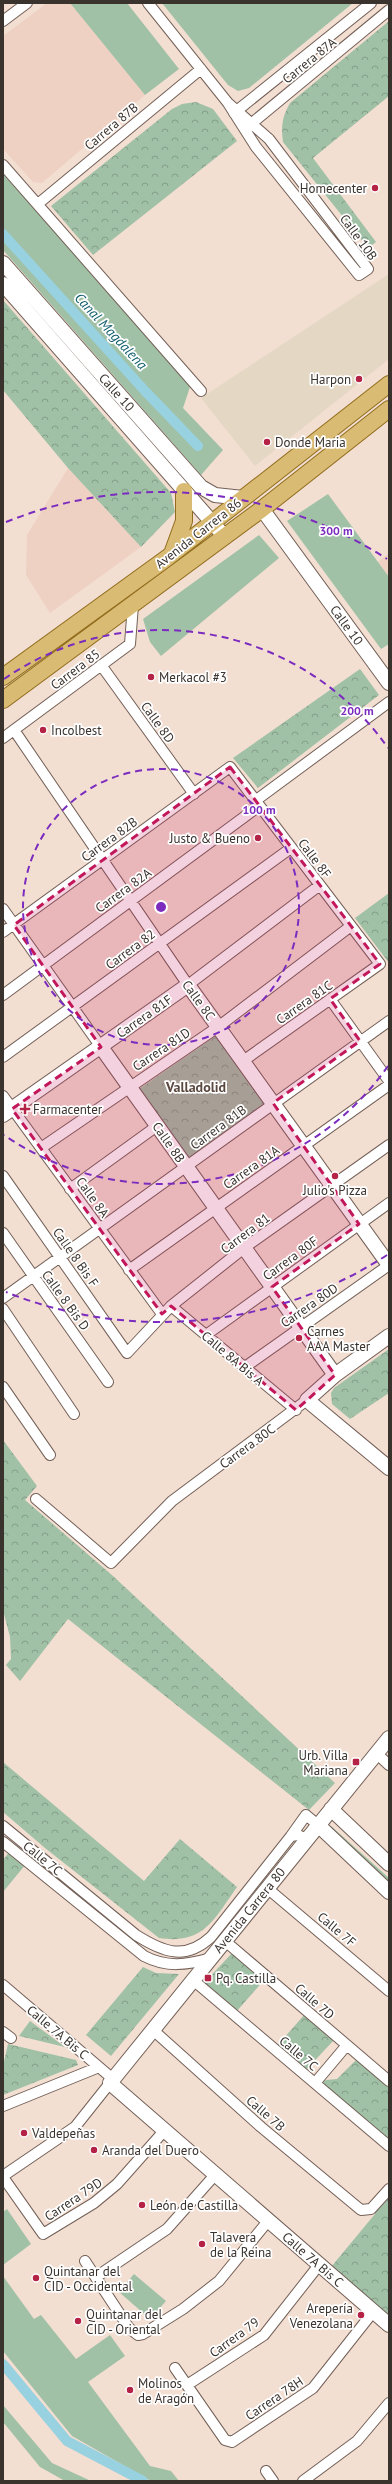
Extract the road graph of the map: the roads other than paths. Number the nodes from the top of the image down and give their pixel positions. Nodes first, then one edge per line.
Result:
1 (27, 3) edge
2 (148, 3) edge
3 (371, 3) edge
4 (389, 10) edge
5 (3, 21) edge
6 (201, 69) junction
7 (236, 112) junction
8 (248, 126) junction
9 (3, 165) edge
10 (39, 203) junction
11 (3, 264) edge
12 (3, 284) edge
13 (389, 384) edge
14 (201, 391) dead end
15 (389, 409) edge
16 (184, 491) junction
17 (243, 498) junction
18 (262, 509) junction
19 (212, 522) junction
20 (225, 537) junction
21 (172, 554) junction
22 (133, 605) junction
23 (101, 665) junction
24 (3, 677) edge
25 (389, 683) edge
26 (3, 700) edge
27 (389, 702) edge
28 (14, 730) junction
29 (3, 738) edge
30 (230, 767) joint
31 (194, 794) junction
32 (257, 803) junction
33 (291, 848) junction
34 (104, 859) junction
35 (320, 885) junction
36 (130, 901) junction
37 (3, 909) edge
38 (14, 925) junction
39 (351, 926) junction
40 (3, 932) edge
41 (159, 944) junction
42 (380, 964) joint
43 (43, 966) junction
44 (188, 985) junction
45 (3, 995) edge
46 (330, 999) junction
47 (72, 1007) junction
48 (389, 1021) edge
49 (218, 1027) junction
50 (360, 1041) junction
51 (101, 1047) junction
52 (3, 1057) edge
53 (243, 1061) junction
54 (389, 1081) edge
55 (389, 1085) edge
56 (129, 1086) junction
57 (3, 1096) edge
58 (273, 1104) junction
59 (8, 1112) edge
60 (157, 1126) junction
61 (389, 1145) edge
62 (303, 1146) junction
63 (42, 1148) junction
64 (186, 1166) junction
65 (3, 1176) edge
66 (332, 1186) junction
67 (70, 1188) junction
68 (389, 1203) edge
69 (216, 1208) junction
70 (359, 1224) junction
71 (100, 1228) junction
72 (3, 1233) edge
73 (244, 1248) junction
74 (60, 1257) junction
75 (389, 1265) edge
76 (129, 1270) junction
77 (33, 1276) junction
78 (272, 1287) junction
79 (3, 1298) edge
80 (171, 1306) junction
81 (3, 1309) edge
82 (162, 1314) junction
83 (301, 1327) junction
84 (206, 1335) junction
85 (389, 1336) edge
86 (127, 1353) joint
87 (245, 1367) junction
88 (335, 1375) junction
89 (108, 1382) dead end
90 (3, 1387) edge
91 (307, 1400) junction
92 (296, 1410) junction
93 (74, 1414) dead end
94 (50, 1455) dead end
95 (389, 1468) edge
96 (36, 1499) dead end
97 (389, 1738) edge
98 (376, 1753) junction
99 (389, 1765) edge
100 (331, 1809) junction
101 (318, 1825) junction
102 (3, 1826) edge
103 (291, 1836) junction
104 (307, 1839) junction
105 (3, 1842) edge
106 (389, 1864) edge
107 (267, 1888) junction
108 (389, 1892) edge
109 (225, 1941) junction
110 (211, 1958) junction
111 (193, 1980) junction
112 (3, 1985) edge
113 (389, 1991) edge
114 (153, 2030) junction
115 (347, 2045) junction
116 (99, 2067) junction
117 (111, 2081) junction
118 (389, 2081) edge
119 (315, 2083) junction
120 (3, 2106) edge
121 (164, 2131) junction
122 (389, 2146) edge
123 (3, 2176) edge
124 (214, 2176) junction
125 (389, 2189) edge
126 (268, 2221) junction
127 (85, 2261) dead end
128 (319, 2265) junction
129 (96, 2277) junction
130 (373, 2312) junction
131 (389, 2325) edge
132 (175, 2368) dead end
133 (187, 2385) junction
134 (389, 2403) edge
135 (266, 2472) dead end
136 (273, 2481) edge
137 (303, 2481) edge

1 - 5 street
2 - 6 street, Calle 10B
3 - 7 street, Carrera 87A
4 - 8 street, Carrera 87A
6 - 7 street, Calle 10B
6 - 10 street, Carrera 87B
7 - 8 street, Calle 10B
8 - 8 street, Calle 10B
9 - 10 street
10 - 14 street
11 - 17 street, Calle 10
12 - 16 street, Calle 10
13 - 17 main road, Avenida Carrera 86
15 - 18 main road, Avenida Carrera 86
16 - 19 street, Calle 10
16 - 21 main road
17 - 19 main road, Avenida Carrera 86
18 - 20 main road, Avenida Carrera 86
18 - 25 street, Calle 10
19 - 20 street, Calle 10
19 - 21 main road, Avenida Carrera 86
20 - 22 main road, Avenida Carrera 86
21 - 24 main road, Avenida Carrera 86
22 - 23 street, Carrera 85
22 - 26 main road, Avenida Carrera 86
23 - 28 street, Carrera 85
23 - 31 street, Calle 8D
27 - 32 street, Carrera 82A
28 - 29 street, Carrera 85
28 - 34 street, Calle 8C
30 - 31 street, Carrera 82B
30 - 32 street, Calle 8F
31 - 34 street, Carrera 82B
32 - 33 street, Calle 8F
32 - 36 street, Carrera 82A
33 - 35 street, Calle 8F
33 - 41 street, Carrera 82
34 - 36 street, Calle 8C
34 - 38 street, Carrera 82B
35 - 39 street, Calle 8F
35 - 44 street, Carrera 81F
36 - 41 street, Calle 8C
36 - 43 street, Carrera 82A
37 - 38 street, Calle 8B
38 - 40 street, Carrera 82B
38 - 43 street, Calle 8B
39 - 42 street, Calle 8F
39 - 49 street, Carrera 81D
41 - 44 street, Calle 8C
41 - 47 street, Carrera 82
42 - 46 street, Carrera 81C
43 - 45 street, Carrera 82A
43 - 47 street, Calle 8B
44 - 49 street, Calle 8C
44 - 51 street, Carrera 81F
46 - 50 street
46 - 53 street, Carrera 81C
47 - 51 street, Calle 8B
47 - 52 street, Carrera 82
48 - 50 street, Carrera 81B
49 - 53 street, Calle 8C
49 - 56 street, Carrera 81D
50 - 54 street
50 - 58 street, Carrera 81B
51 - 56 street, Calle 8B
51 - 59 street, Carrera 81F
53 - 58 street, Calle 8C
55 - 62 street, Carrera 81A
56 - 60 street, Calle 8B
56 - 63 street, Carrera 81D
57 - 59 street, Calle 8A
58 - 62 street, Calle 8C
58 - 64 street, Carrera 81B
59 - 63 street, Calle 8A
60 - 64 street, Calle 8B
60 - 67 street
61 - 66 street, Carrera 81
62 - 66 street, Calle 8C
62 - 69 street, Carrera 81A
63 - 67 street, Calle 8A
64 - 69 street, Calle 8B
64 - 71 street, Carrera 81B
65 - 74 street, Calle 8 Bis F
66 - 70 street, Calle 8C
66 - 73 street, Carrera 81
67 - 71 street, Calle 8A
68 - 70 street, Carrera 80F
69 - 73 street, Calle 8B
69 - 76 street, Carrera 81A
70 - 75 street, Calle 8C
70 - 78 street, Carrera 80F
71 - 74 street, Carrera 81B
71 - 76 street, Calle 8A
72 - 77 street, Calle 8 Bis D
73 - 78 street, Calle 8B
73 - 80 street, Carrera 81
74 - 77 street, Carrera 81B
74 - 86 street, Calle 8 Bis F
75 - 83 street, Carrera 80D
76 - 82 street, Calle 8A
77 - 79 street, Carrera 81B
77 - 89 street, Calle 8 Bis D
78 - 83 street, Calle 8B
78 - 84 street, Carrera 80F
80 - 82 street, Carrera 81
80 - 84 street, Calle 8A Bis A
81 - 93 street
82 - 86 street, Carrera 81
83 - 87 street, Carrera 80D
83 - 88 street, Calle 8B
84 - 87 street, Calle 8A Bis A
85 - 88 street, Carrera 80C
87 - 92 street, Calle 8A Bis A
88 - 91 street, Carrera 80C
90 - 94 street
91 - 92 street, Carrera 80C
91 - 95 street
92 - 96 street, Carrera 80C
97 - 98 street, Avenida Carrera 80
98 - 99 street
98 - 100 street, Avenida Carrera 80
100 - 101 street, Avenida Carrera 80
100 - 106 street
101 - 103 street
101 - 104 street, Avenida Carrera 80
101 - 108 street
102 - 103 street, Calle 7C
103 - 104 street
104 - 107 street, Avenida Carrera 80
105 - 110 street, Calle 7C
107 - 109 street, Avenida Carrera 80
107 - 113 street, Calle 7F
109 - 110 street, Avenida Carrera 80
109 - 115 street, Calle 7D
110 - 111 street, Avenida Carrera 80
111 - 114 street, Avenida Carrera 80
111 - 119 street, Calle 7C
112 - 116 street, Calle 7A Bis C
114 - 117 street, Avenida Carrera 80
114 - 125 street, Calle 7B
115 - 118 street, Calle 7D
115 - 119 street
116 - 117 street, Calle 7A Bis C
116 - 120 street
117 - 121 street, Calle 7A Bis C
117 - 123 street
119 - 122 street, Calle 7C
121 - 123 street, Carrera 79D
121 - 124 street, Calle 7A Bis C
124 - 126 street, Calle 7A Bis C
124 - 129 street
126 - 128 street, Calle 7A Bis C
126 - 129 street
127 - 129 street
128 - 130 street, Calle 7A Bis C
128 - 133 street, Carrera 79
130 - 131 street, Calle 7A Bis C
130 - 133 street, Carrera 78H
132 - 133 street
134 - 137 street
135 - 136 street

